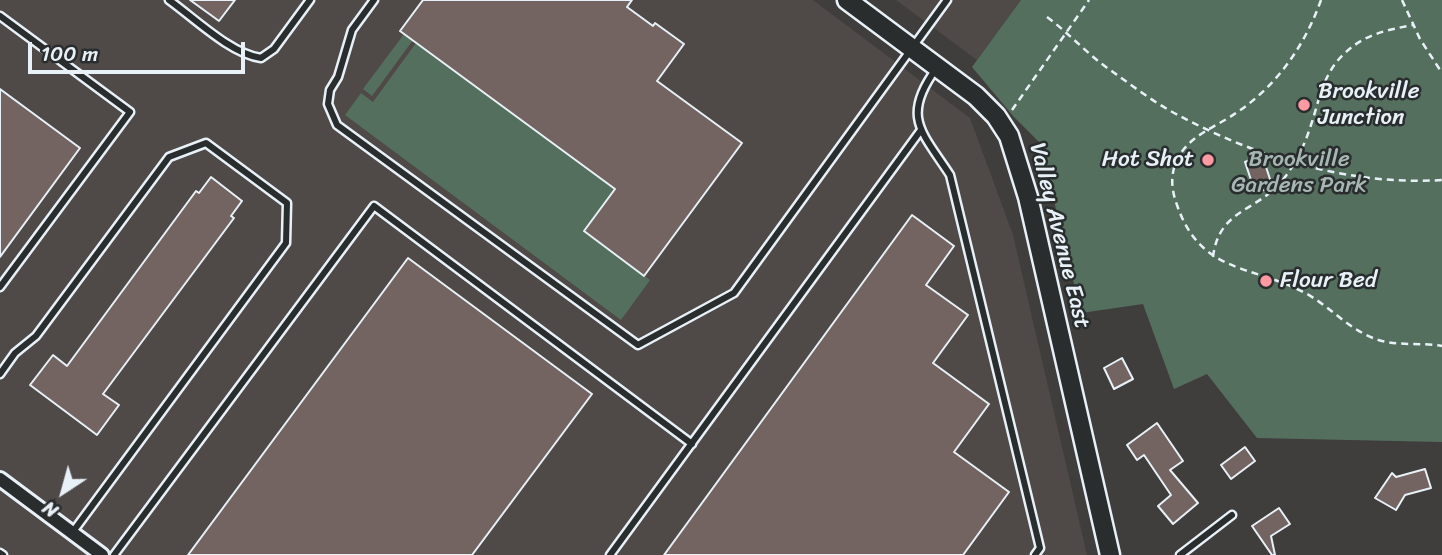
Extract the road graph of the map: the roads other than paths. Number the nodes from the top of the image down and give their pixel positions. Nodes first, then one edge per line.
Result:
1 (169, 0) edge
2 (310, 0) edge
3 (374, 0) edge
4 (847, 0) edge
5 (947, 0) edge
6 (0, 16) edge
7 (913, 48) junction
8 (937, 67) junction
9 (921, 130) junction
10 (0, 286) edge
11 (0, 374) edge
12 (692, 444) junction
13 (0, 479) edge
14 (1232, 515) dead end
15 (72, 533) junction
16 (102, 555) edge
17 (114, 555) edge
18 (610, 555) edge
19 (1035, 555) edge
20 (1110, 555) edge
21 (1180, 555) edge

1 - 2 lane
3 - 7 lane
4 - 7 main road, Valley Avenue East
5 - 7 lane
6 - 10 lane
7 - 8 main road, Valley Avenue East
8 - 9 lane
8 - 20 main road, Valley Avenue East
9 - 12 lane
9 - 19 lane
11 - 15 lane
12 - 17 lane
12 - 18 lane
13 - 15 street
14 - 21 lane
15 - 16 street

